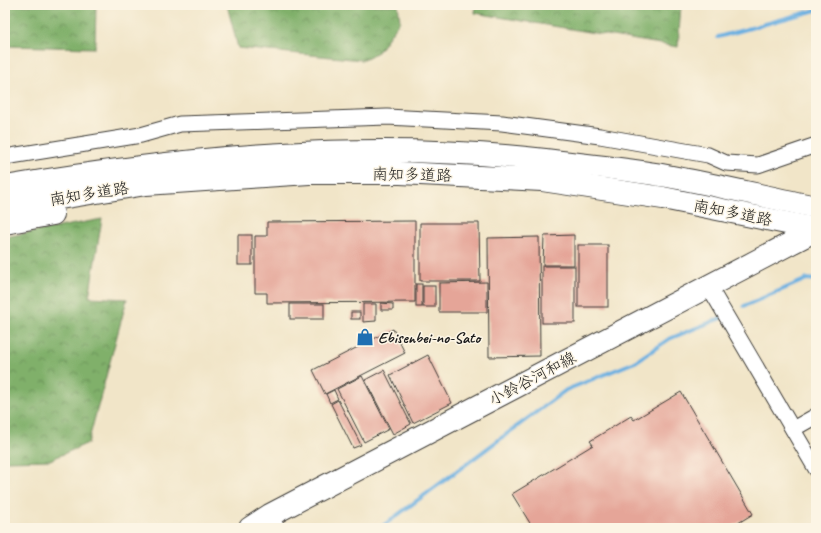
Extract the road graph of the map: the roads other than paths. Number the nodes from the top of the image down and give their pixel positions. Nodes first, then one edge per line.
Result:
1 (816, 145) edge
2 (5, 157) edge
3 (146, 184) junction
4 (5, 187) edge
5 (5, 207) edge
6 (816, 207) edge
7 (5, 223) edge
8 (816, 230) edge
9 (708, 286) junction
10 (816, 416) edge
11 (794, 429) junction
12 (816, 469) edge
13 (274, 522) edge
14 (250, 528) edge

1 - 2 street
3 - 5 main road, 南知多道路
3 - 7 main road
3 - 8 main road, 南知多道路
4 - 6 main road, 南知多道路
8 - 9 main road, 小鈴谷河和線
9 - 11 street
9 - 13 main road, 小鈴谷河和線
10 - 11 street
11 - 12 street
13 - 14 main road, 小鈴谷河和線

